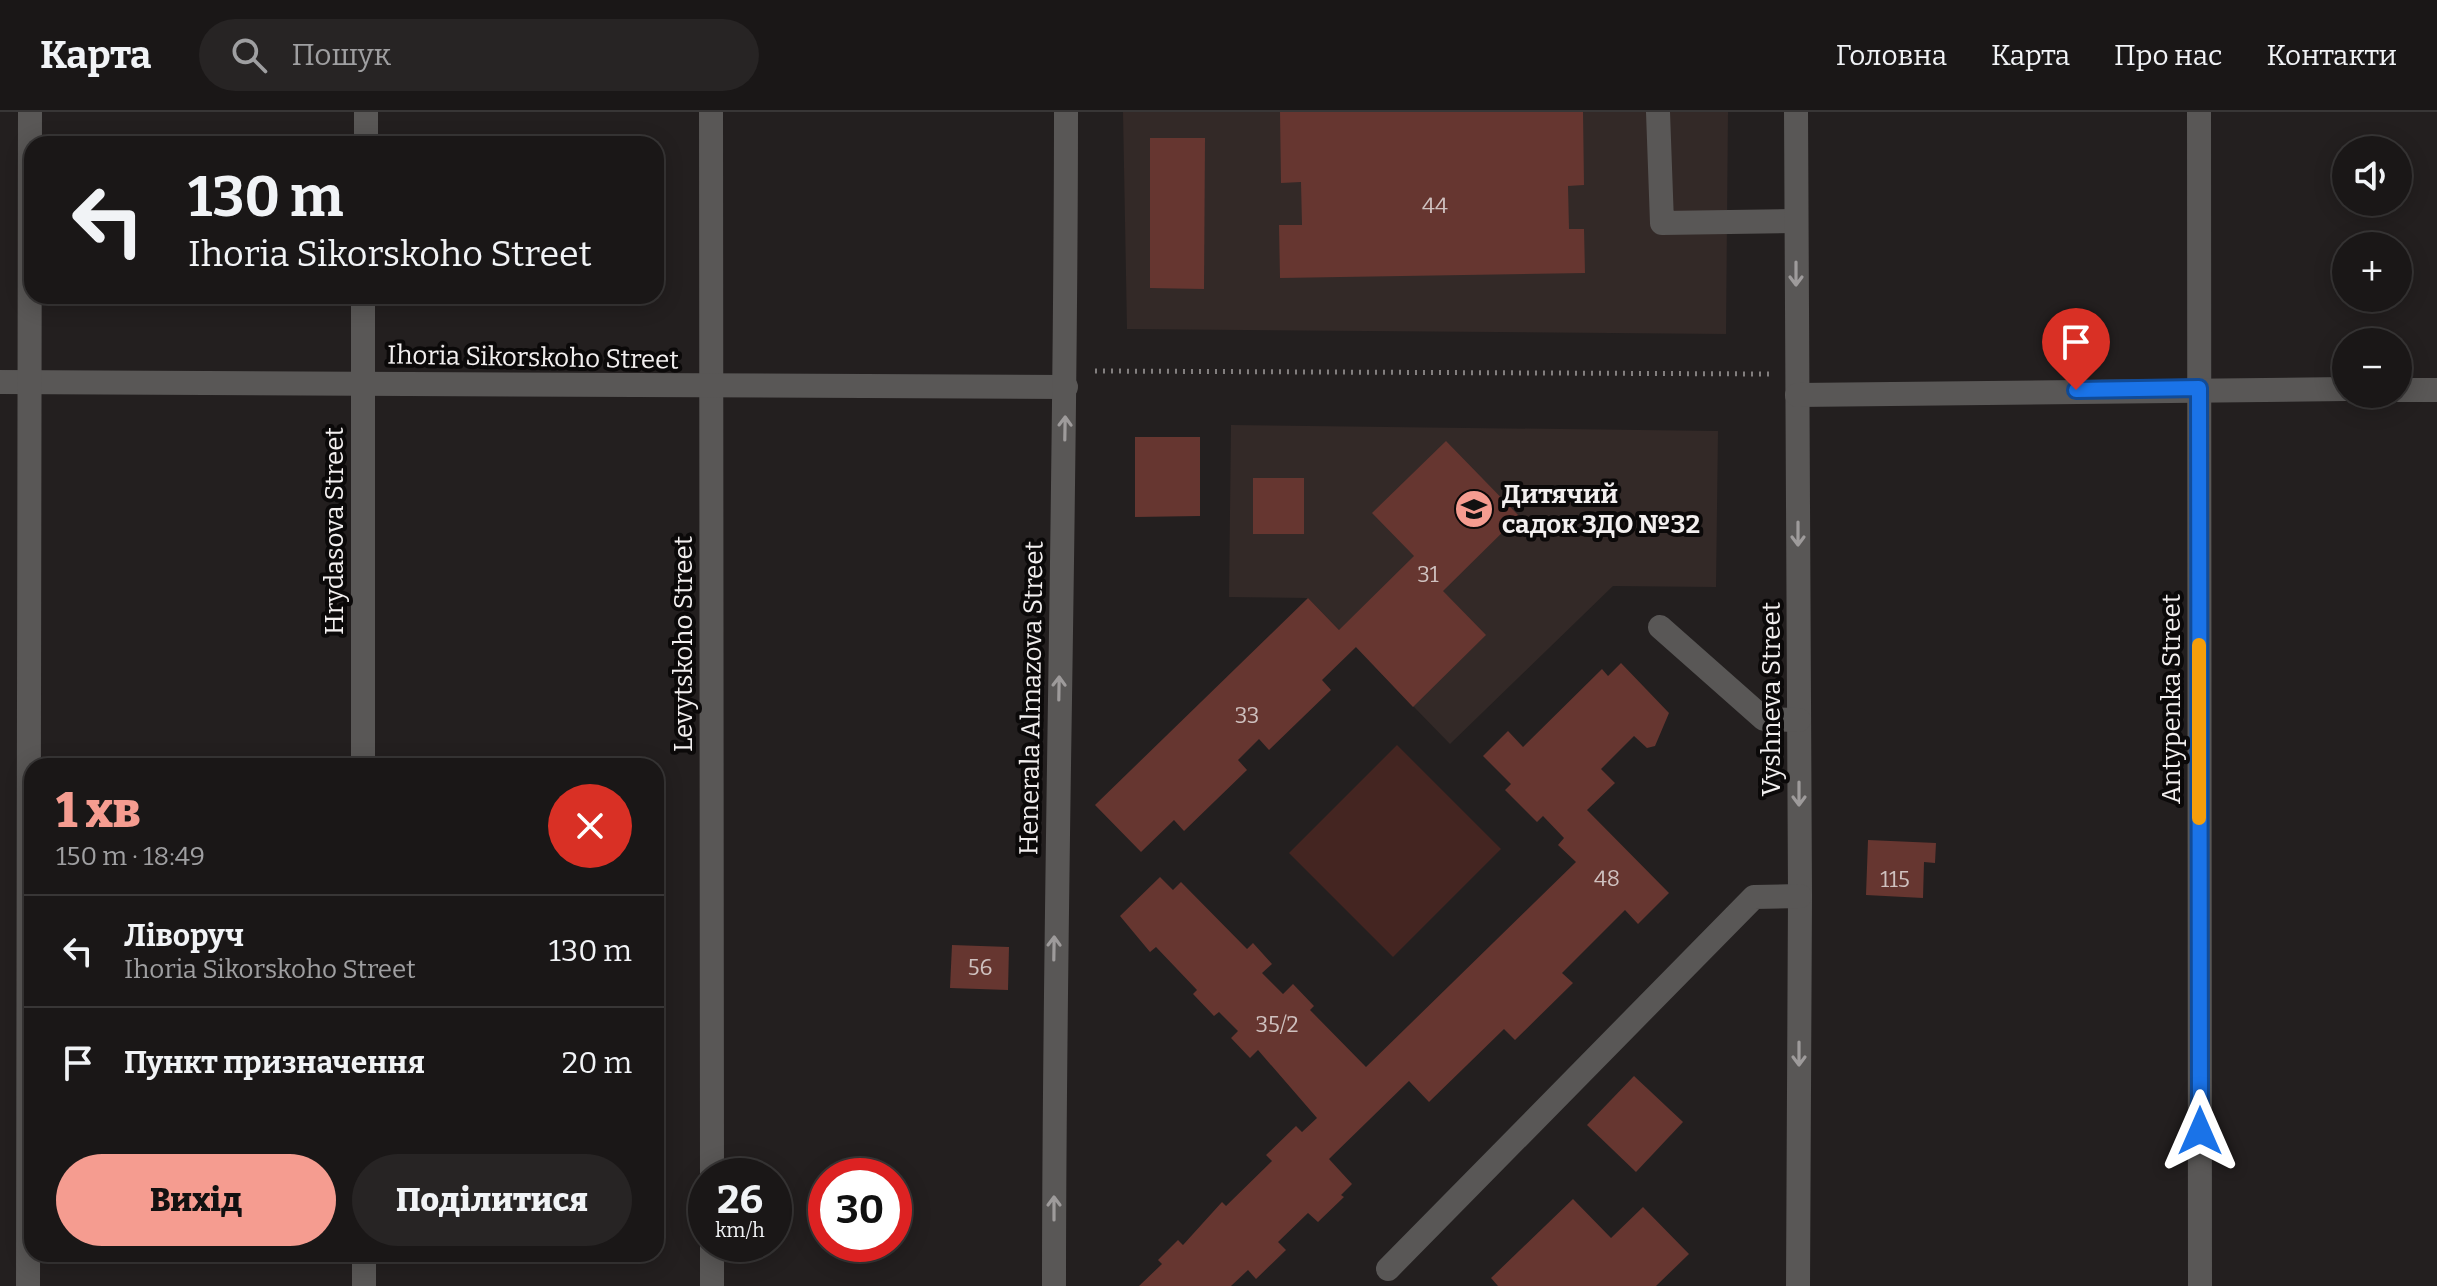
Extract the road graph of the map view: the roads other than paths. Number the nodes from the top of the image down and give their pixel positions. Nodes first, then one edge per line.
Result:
1 (30, 112) edge
2 (366, 112) edge
3 (711, 112) edge
4 (1066, 112) edge
5 (1658, 112) edge
6 (1796, 112) edge
7 (2199, 112) edge
8 (30, 136) edge
9 (366, 136) edge
10 (1796, 221) junction
11 (31, 304) edge
12 (363, 304) edge
13 (1066, 379) junction
14 (31, 381) junction
15 (0, 382) edge
16 (362, 384) junction
17 (1797, 385) junction
18 (710, 387) junction
19 (2199, 388) junction
20 (2332, 389) edge
21 (2412, 390) edge
22 (2437, 390) edge
23 (1660, 627) dead end
24 (1799, 720) junction
25 (30, 758) edge
26 (363, 758) edge
27 (1800, 896) junction
28 (712, 1158) edge
29 (28, 1262) edge
30 (364, 1262) edge
31 (712, 1262) edge
32 (1388, 1269) dead end
33 (28, 1286) edge
34 (364, 1286) edge
35 (712, 1286) edge
36 (1054, 1286) edge
37 (1798, 1286) edge
38 (2200, 1286) edge

1 - 8 street
2 - 9 street
3 - 18 street, Levytskoho Street
4 - 13 street, Henerala Almazova Street
5 - 10 street
6 - 10 street, Vyshneva Street
7 - 19 street, Antypenka Street
10 -> 17 street, Vyshneva Street
11 - 14 street
12 - 16 street, Hrydasova Street
13 - 18 street, Ihoria Sikorskoho Street
36 -> 13 street, Henerala Almazova Street
14 - 15 street, Ihoria Sikorskoho Street
14 - 16 street, Ihoria Sikorskoho Street
14 - 25 street
16 - 18 street, Ihoria Sikorskoho Street
16 - 26 street, Hrydasova Street
17 - 19 street
17 -> 24 street, Vyshneva Street
18 - 28 street, Levytskoho Street
19 - 20 street
19 - 38 street, Antypenka Street
21 - 22 street
23 - 24 street
24 -> 27 street, Vyshneva Street
27 - 32 street
27 -> 37 street, Vyshneva Street
29 - 33 street
30 - 34 street
31 - 35 street

